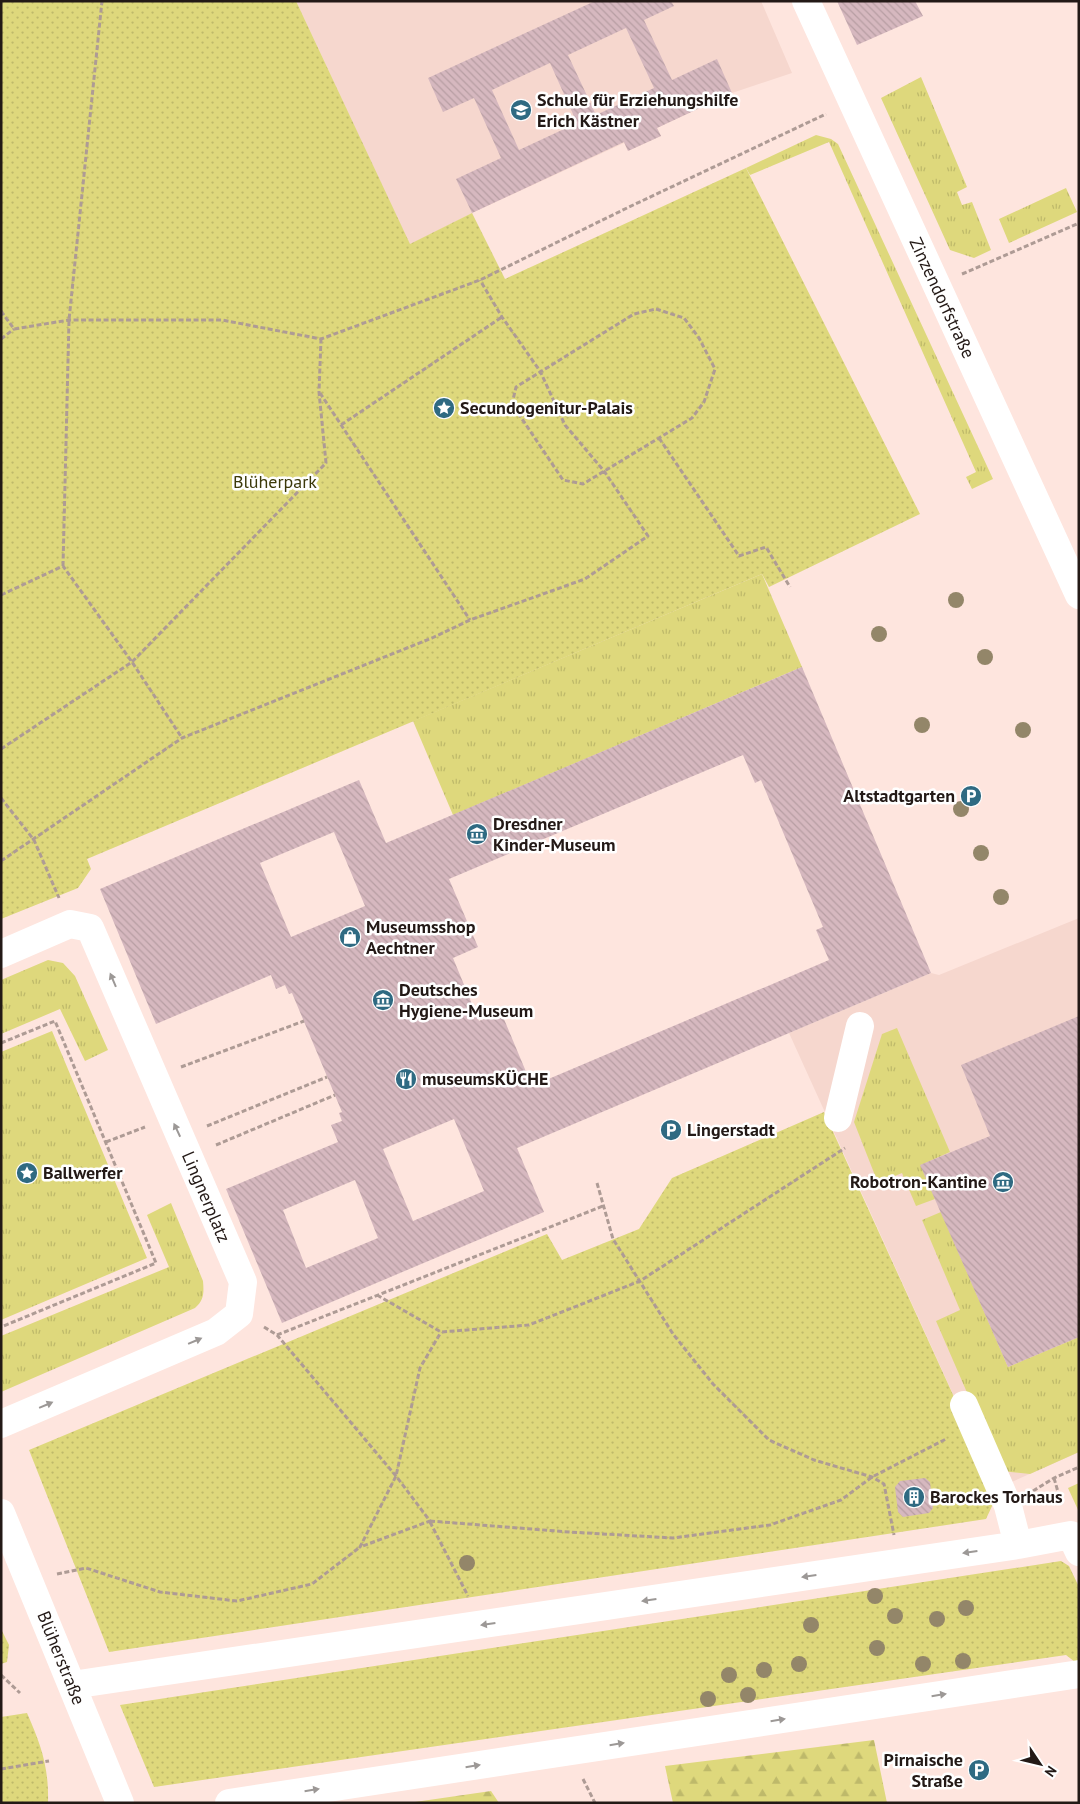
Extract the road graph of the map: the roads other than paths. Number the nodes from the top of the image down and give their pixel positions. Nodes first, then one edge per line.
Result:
1 (806, 1) edge
2 (1079, 594) edge
3 (1, 954) edge
4 (860, 1026) dead end
5 (838, 1118) dead end
6 (969, 1415) road end
7 (1, 1424) edge
8 (1, 1513) edge
9 (1075, 1544) edge
10 (1018, 1545) junction
11 (1079, 1674) edge
12 (72, 1685) junction
13 (120, 1803) edge
14 (229, 1803) edge

1 - 2 street, Zinzendorfstraße
7 -> 3 street, Lingnerplatz
4 - 5 street
6 - 10 street
8 - 12 street, Blüherstraße
9 - 10 street
10 -> 12 street
14 -> 11 street
12 - 13 street, Blüherstraße

